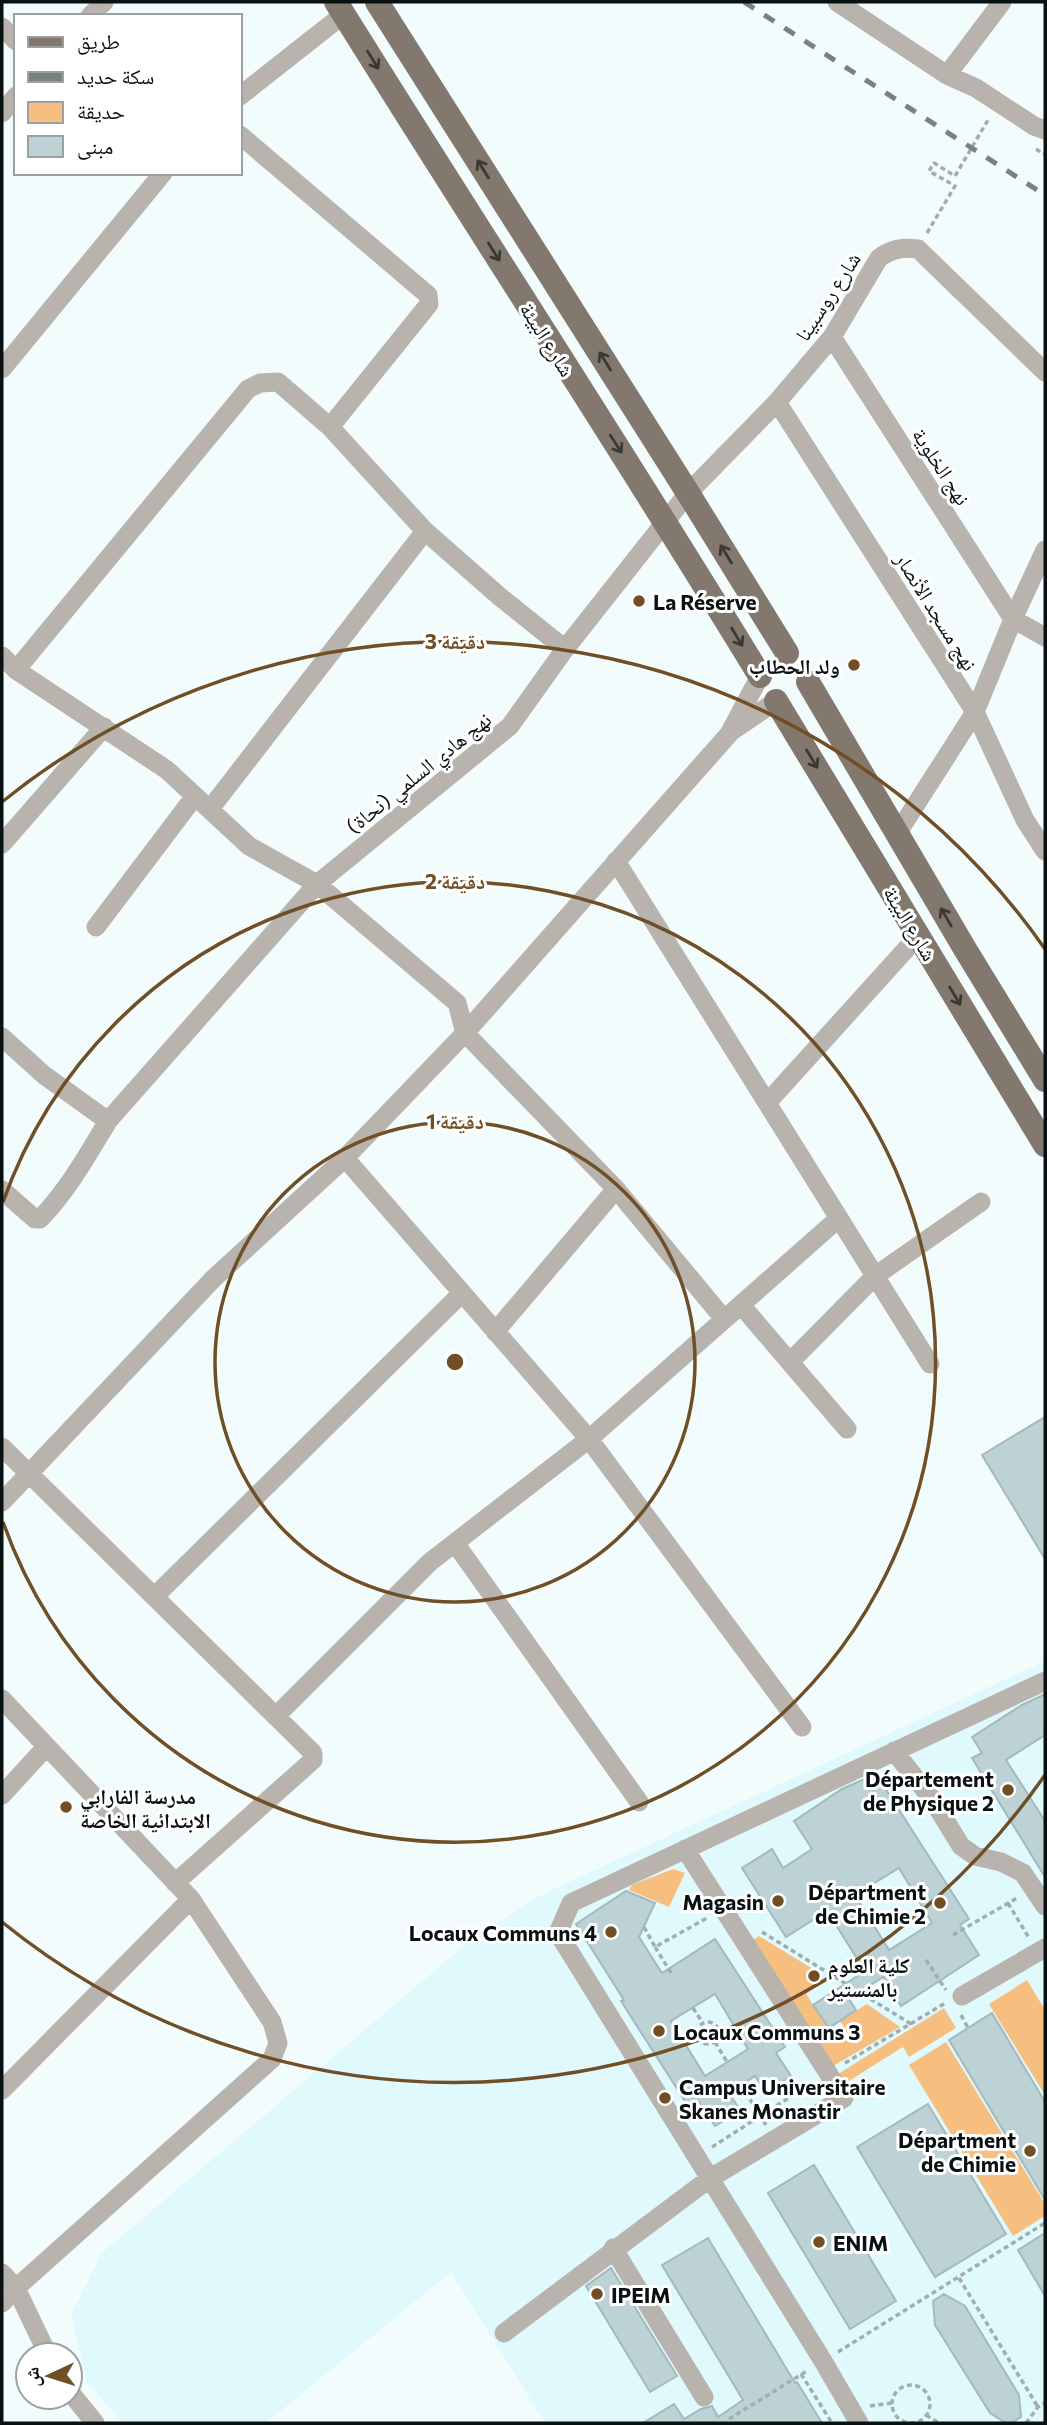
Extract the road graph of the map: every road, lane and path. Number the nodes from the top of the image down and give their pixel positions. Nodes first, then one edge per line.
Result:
1 (377, 2) edge
2 (837, 2) edge
3 (1002, 2) edge
4 (340, 8) edge
5 (947, 75) junction
6 (242, 94) edge
7 (14, 98) edge
8 (2, 113) edge
9 (988, 120) dead end
10 (1045, 130) edge
11 (242, 137) edge
12 (161, 175) edge
13 (918, 249) junction
14 (832, 337) junction
15 (2, 368) edge
16 (1045, 372) edge
17 (777, 402) junction
18 (330, 427) junction
19 (688, 492) junction
20 (667, 522) junction
21 (425, 531) junction
22 (1045, 550) edge
23 (1013, 620) junction
24 (1045, 637) edge
25 (565, 649) junction
26 (788, 653) junction
27 (9, 663) edge
28 (760, 676) junction
29 (808, 682) junction
30 (776, 701) junction
31 (975, 712) junction
32 (104, 727) junction
33 (729, 734) junction
34 (203, 802) junction
35 (897, 834) junction
36 (2, 844) edge
37 (1045, 851) edge
38 (616, 861) junction
39 (317, 884) junction
40 (96, 927) dead end
41 (918, 936) junction
42 (465, 1033) junction
43 (2, 1037) edge
44 (1045, 1080) edge
45 (767, 1103) junction
46 (108, 1121) junction
47 (1045, 1146) edge
48 (345, 1158) junction
49 (616, 1189) junction
50 (2, 1190) edge
51 (981, 1202) dead end
52 (839, 1218) junction
53 (875, 1276) junction
54 (462, 1293) junction
55 (741, 1305) junction
56 (724, 1319) junction
57 (495, 1332) junction
58 (790, 1362) junction
59 (930, 1364) dead end
60 (847, 1430) dead end
61 (589, 1439) junction
62 (2, 1447) edge
63 (28, 1473) junction
64 (2, 1502) edge
65 (455, 1543) junction
66 (155, 1596) junction
67 (1045, 1681) edge
68 (2, 1699) edge
69 (277, 1715) junction
70 (802, 1727) dead end
71 (46, 1747) junction
72 (894, 1751) junction
73 (2, 1795) edge
74 (639, 1802) dead end
75 (685, 1849) junction
76 (175, 1882) junction
77 (1034, 1888) junction
78 (191, 1899) junction
79 (1045, 1906) edge
80 (724, 1909) junction
81 (644, 1927) dead end
82 (759, 1930) dead end
83 (953, 1935) dead end
84 (655, 1947) junction
85 (1045, 1948) edge
86 (673, 1976) dead end
87 (957, 1998) joint
88 (693, 2008) dead end
89 (703, 2023) junction
90 (911, 2024) junction
91 (715, 2042) junction
92 (727, 2062) dead end
93 (828, 2073) junction
94 (741, 2085) dead end
95 (2, 2090) edge
96 (760, 2116) junction
97 (695, 2157) junction
98 (709, 2179) junction
99 (1045, 2223) edge
100 (1034, 2230) junction
101 (1038, 2238) dead end
102 (614, 2248) junction
103 (2, 2273) edge
104 (958, 2277) junction
105 (16, 2288) junction
106 (2, 2303) edge
107 (504, 2333) dead end
108 (41, 2341) edge
109 (823, 2361) junction
110 (801, 2374) junction
111 (704, 2397) dead end
112 (1045, 2403) edge
113 (1038, 2407) junction
114 (84, 2409) edge
115 (926, 2415) junction
116 (729, 2419) dead end
117 (95, 2423) edge
118 (832, 2423) edge
119 (859, 2423) edge
120 (939, 2423) edge
121 (1026, 2423) edge

19 -> 1 main road, شارع البيئة
2 - 5 street
3 - 5 street
4 - 6 street
4 -> 20 main road, شارع البيئة
5 - 10 street
7 - 8 street
9 - 13 path
11 - 18 street
12 - 15 street
13 - 14 street, شارع روسبينا
13 - 16 street
14 - 17 street, شارع روسبينا
14 - 23 street, نهج الخلوية
17 - 19 street, شارع روسبينا
17 - 31 street, نهج مسجد الأنصار
18 - 21 street
18 - 27 street
19 - 20 street, شارع روسبينا
26 -> 19 main road, شارع البيئة
20 - 25 street, نهج هادي السلمي (نحاة)
20 -> 28 main road, شارع البيئة
21 - 25 street
21 - 34 street
22 - 23 street
23 - 24 street
23 - 31 street
25 - 39 street, نهج هادي السلمي (نحاة)
26 - 28 main road
26 - 29 main road, شارع البيئة
27 - 32 street
28 - 30 main road, شارع البيئة
28 - 33 street
29 - 30 main road
29 - 35 main road, شارع البيئة
30 - 33 street
30 -> 41 main road, شارع البيئة
31 - 35 street
31 - 37 street, نهج مسجد الأنصار
32 - 34 street
32 - 36 street
33 - 38 street
34 - 39 street
34 - 40 street
44 -> 35 main road, شارع البيئة
38 - 42 street
38 - 45 street
39 - 42 street
39 - 46 street, نهج هادي السلمي (نحاة)
41 - 45 street
41 -> 47 main road, شارع البيئة
42 - 48 street
42 - 49 street
43 - 46 street
45 - 52 street
46 - 50 street, نهج هادي السلمي (نحاة)
48 - 54 street
48 - 63 street
49 - 56 street
49 - 57 street
51 - 53 street
52 - 53 street
52 - 55 street
53 - 58 street
53 - 59 street
54 - 57 street
54 - 66 street
55 - 56 street
55 - 58 street
56 - 61 street
57 - 61 street
58 - 60 street
61 - 65 street
61 - 70 street
62 - 63 street
63 - 64 street
63 - 66 street
65 - 69 street
65 - 74 street
66 - 69 street
67 - 72 street
68 - 71 street
69 - 76 street
71 - 73 street
71 - 76 street
72 - 75 street
72 - 77 street
75 - 80 street
75 - 97 street
76 - 78 street
77 - 79 street
77 - 83 path
78 - 95 street
78 - 105 street
80 - 84 path
80 - 93 street
81 - 84 path
82 - 90 path
84 - 86 path
85 - 87 street
87 - 90 path
88 - 89 path
89 - 91 path
89 - 91 path
90 - 93 path
91 - 92 path
93 - 96 path
93 - 98 street
94 - 96 path
96 - 97 path
97 - 98 street
98 - 102 street
98 - 109 street
99 - 100 path
100 - 101 path
100 - 104 path
102 - 107 street
102 - 111 street
103 - 105 street
104 - 109 path
104 - 113 path
105 - 106 street
105 - 108 street
109 - 110 path
109 - 119 street
110 - 116 path
110 - 118 path
112 - 113 path
113 - 121 path
114 - 117 street
115 - 115 path
115 - 120 path

